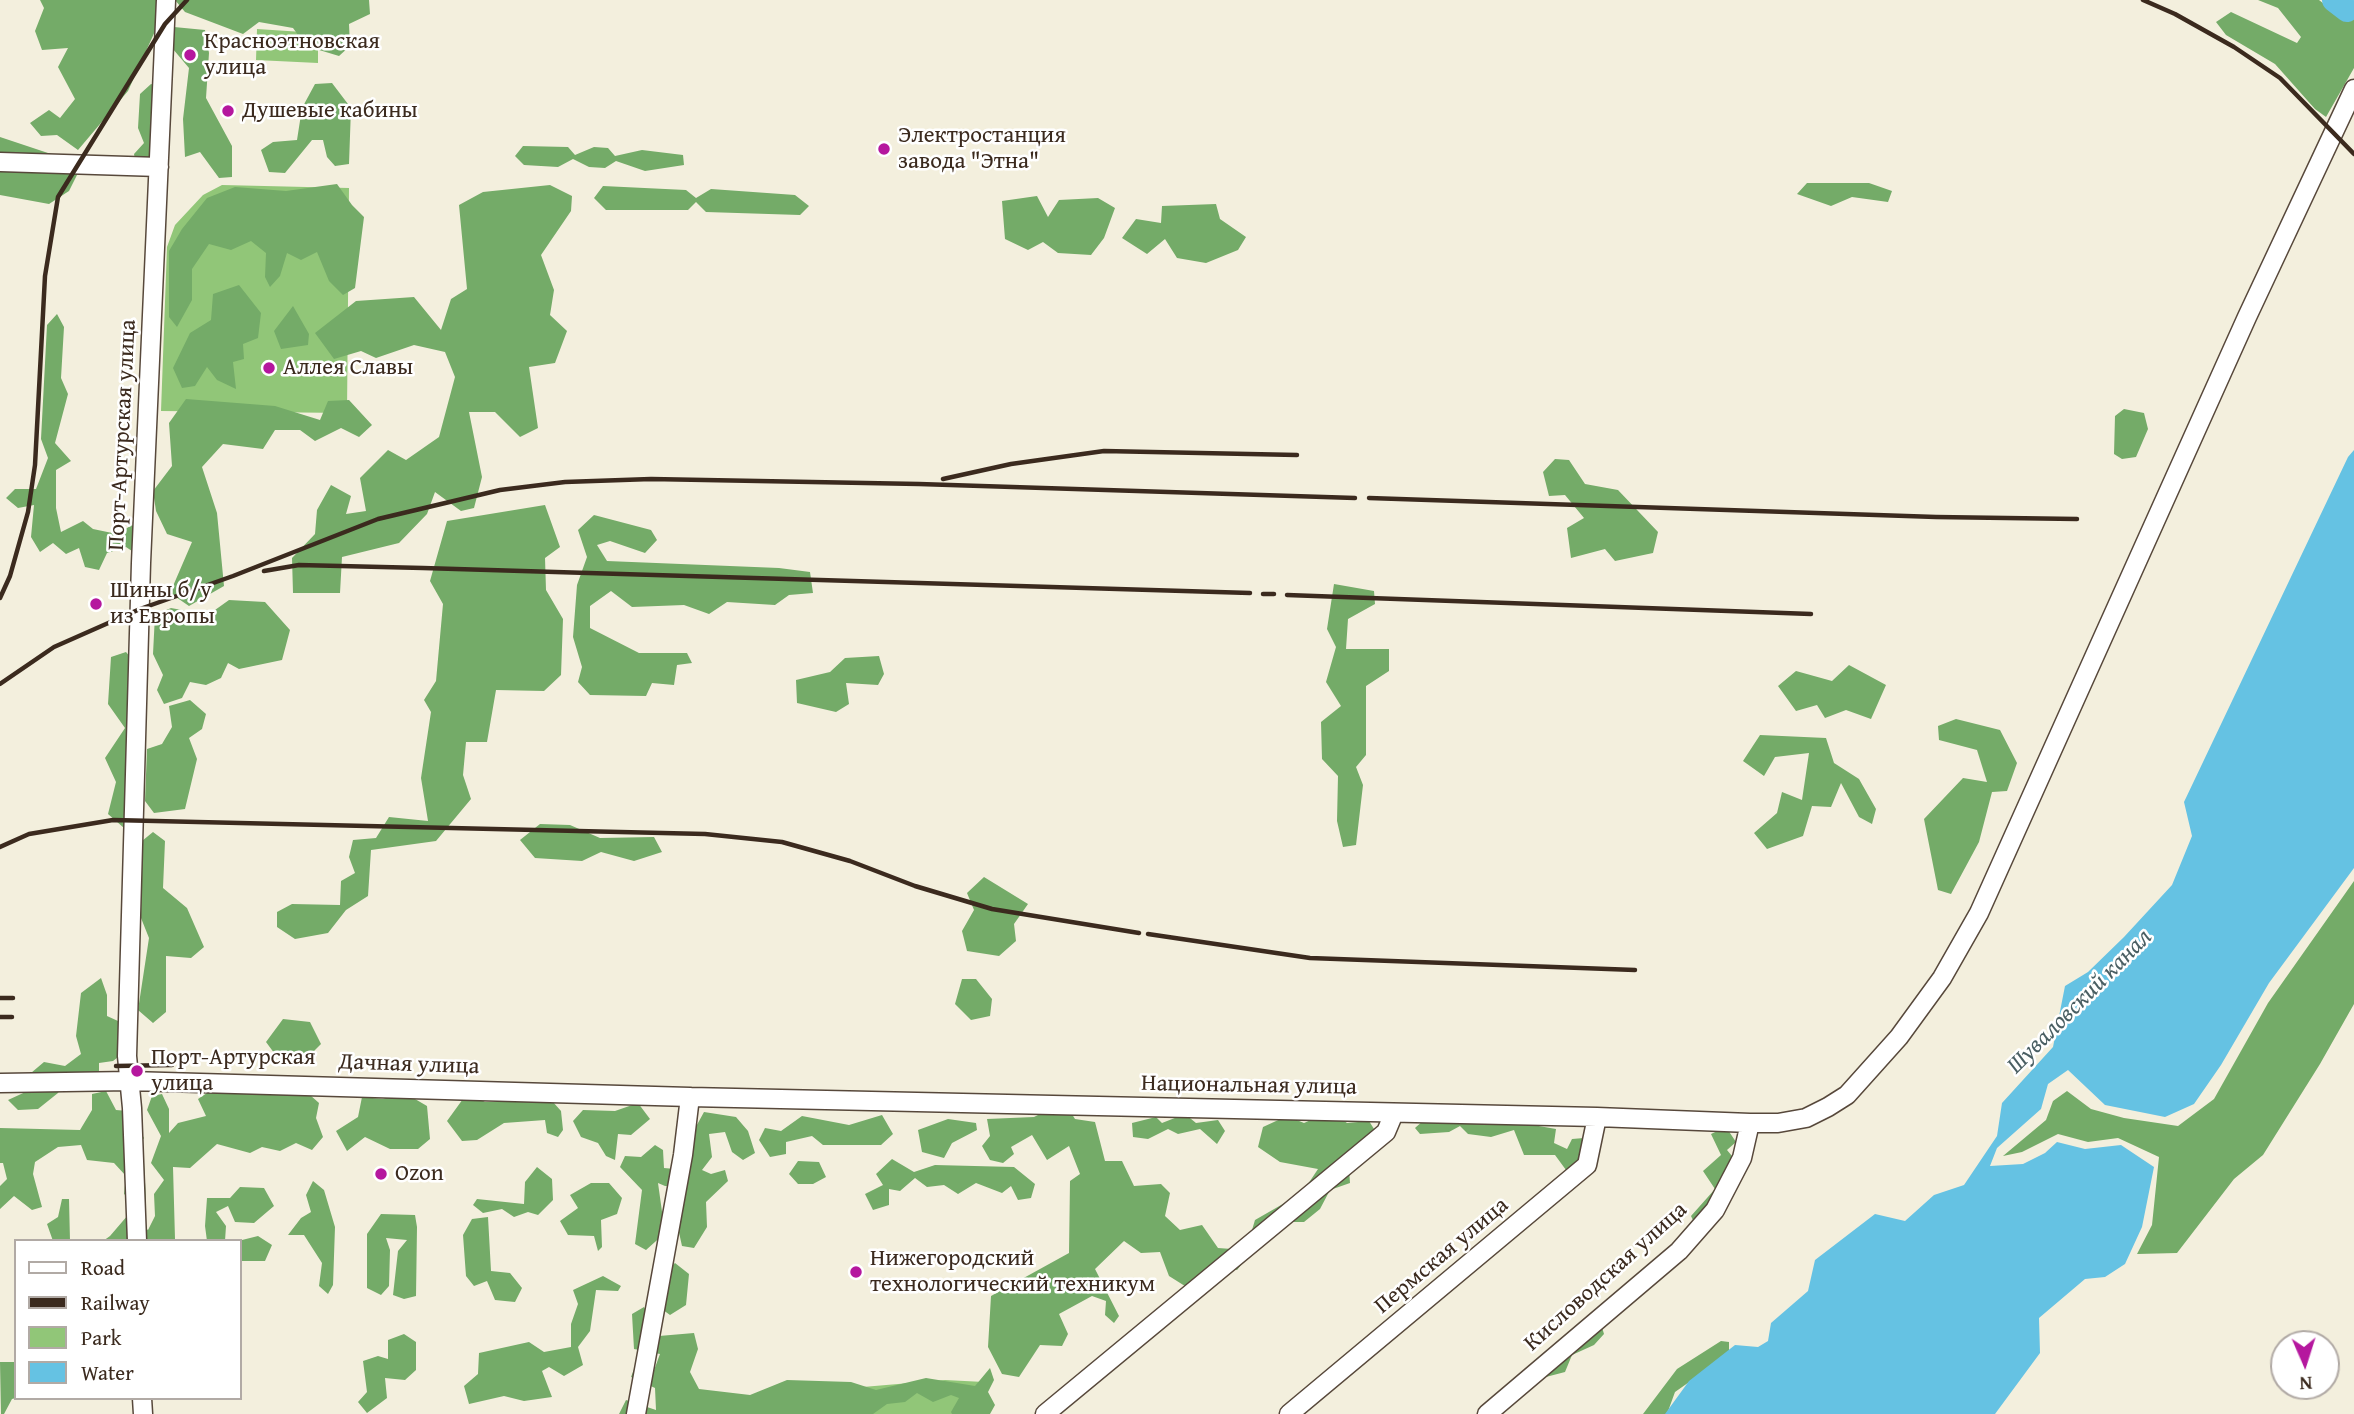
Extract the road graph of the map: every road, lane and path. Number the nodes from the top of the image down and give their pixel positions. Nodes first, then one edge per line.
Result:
1 (166, 0) edge
2 (2354, 89) edge
3 (0, 162) edge
4 (159, 167) junction
5 (130, 1081) junction
6 (0, 1083) edge
7 (690, 1097) junction
8 (1394, 1113) junction
9 (1597, 1117) junction
10 (1750, 1123) junction
11 (136, 1239) edge
12 (636, 1414) edge
13 (1045, 1414) edge
14 (1289, 1414) edge
15 (1487, 1414) edge

1 - 4 street, Порт-Артурская улица
2 - 10 street, Национальная улица
3 - 4 street
4 - 5 street, Порт-Артурская улица
5 - 6 street, Дачная улица
5 - 7 street, Дачная улица
5 - 11 street, Порт-Артурская улица
7 - 8 street, Национальная улица
7 - 12 street
8 - 9 street, Национальная улица
8 - 13 street
9 - 10 street, Национальная улица
9 - 14 street, Пермская улица
10 - 15 street, Кисловодская улица

